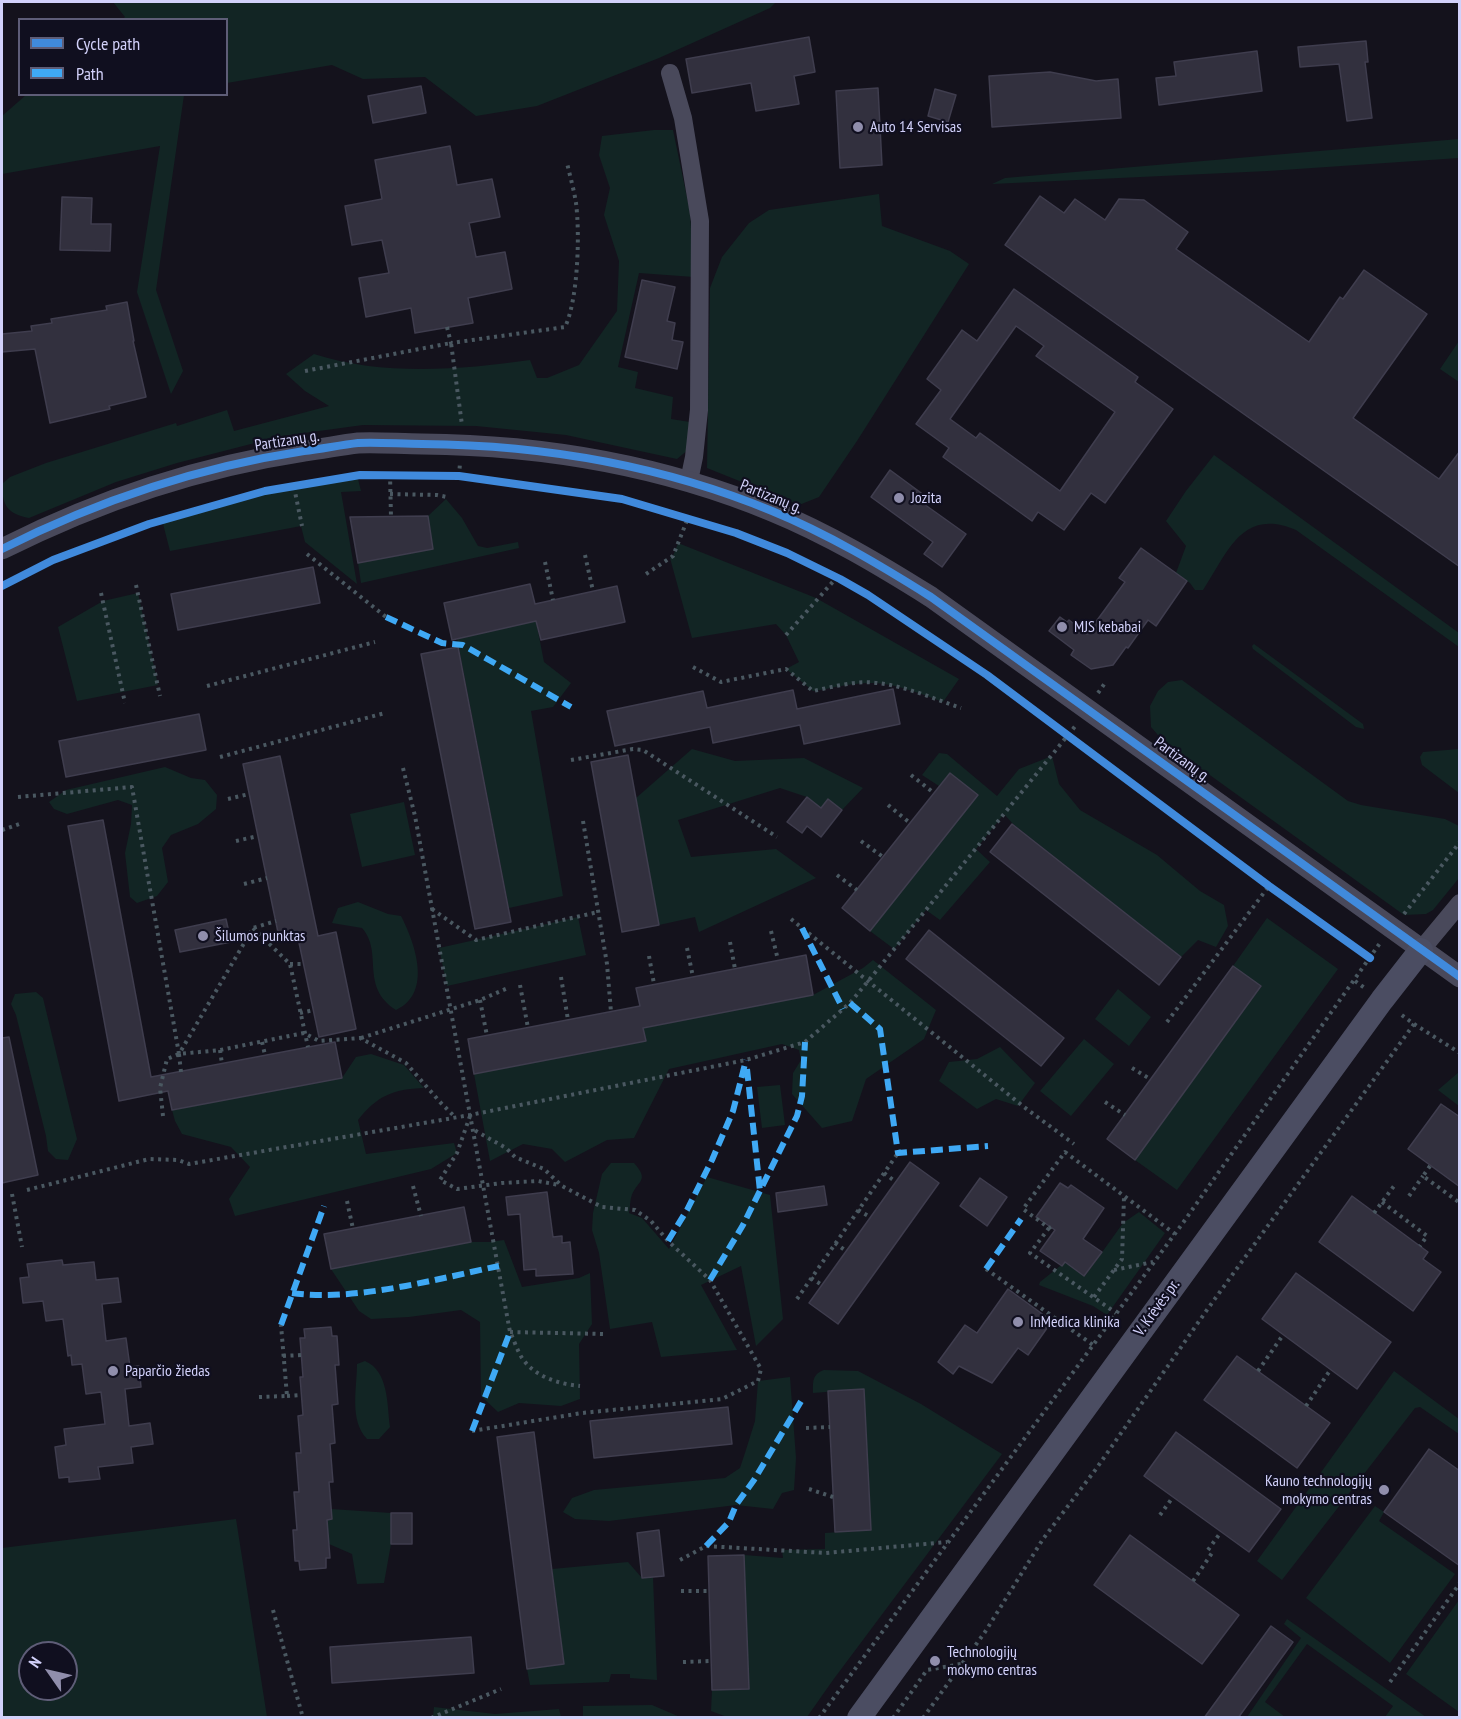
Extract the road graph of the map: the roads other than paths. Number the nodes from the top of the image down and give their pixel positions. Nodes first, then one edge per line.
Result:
1 (670, 73) dead end
2 (688, 481) junction
3 (2, 549) edge
4 (1460, 903) edge
5 (1421, 950) junction
6 (1460, 977) edge
7 (859, 1718) edge

1 - 2 street
2 - 3 street, Partizanų g.
2 - 5 street, Partizanų g.
4 - 5 street, V. Krėvės pr.
5 - 6 street, Partizanų g.
5 - 7 main road, V. Krėvės pr.

